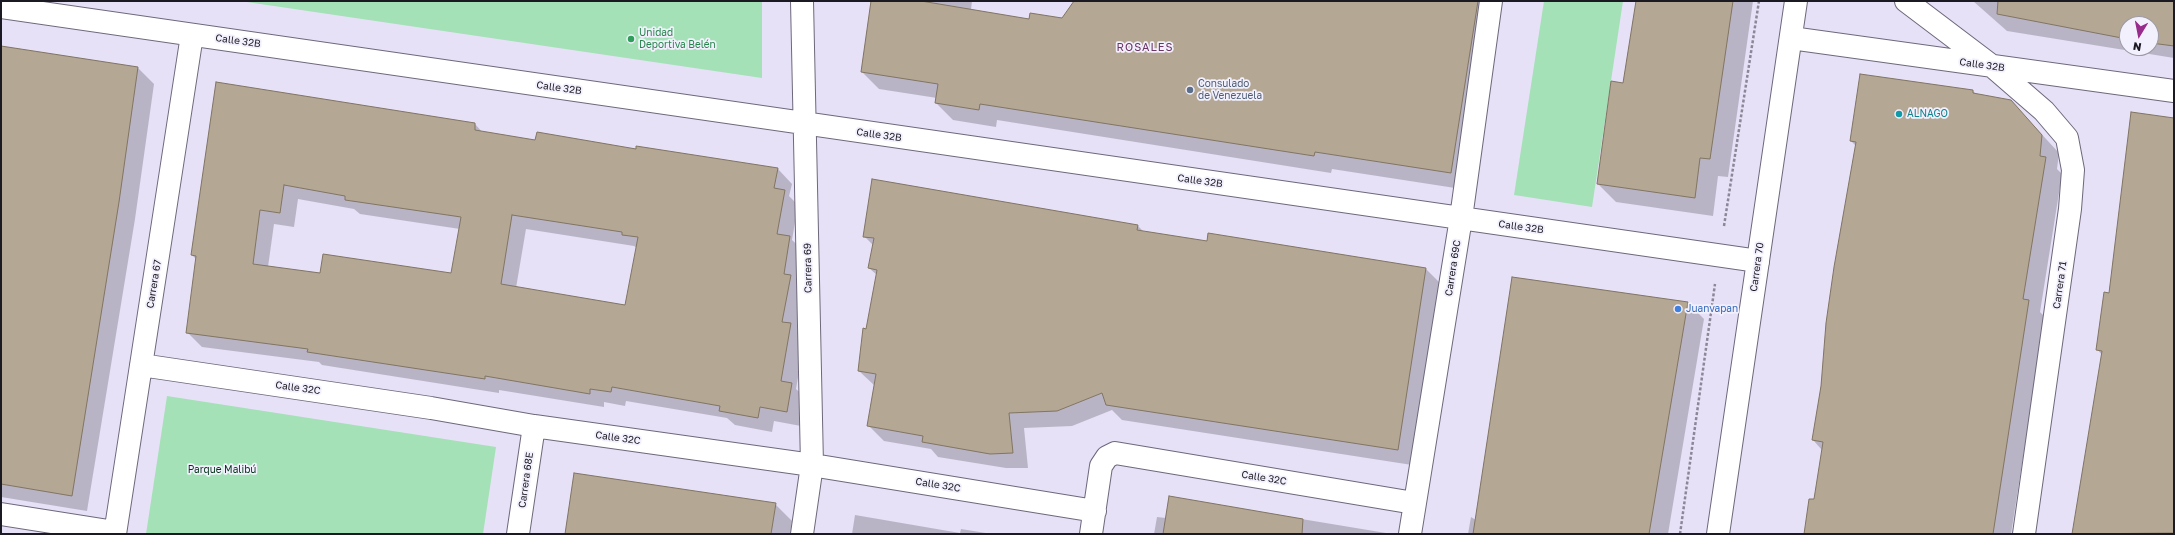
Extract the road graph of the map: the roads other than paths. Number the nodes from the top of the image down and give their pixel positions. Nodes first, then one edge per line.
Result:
1 (802, 1) edge
2 (1491, 1) edge
3 (1796, 1) edge
4 (1906, 1) edge
5 (1, 7) edge
6 (192, 35) junction
7 (1791, 38) junction
8 (1992, 66) junction
9 (2174, 91) edge
10 (805, 124) junction
11 (1461, 218) junction
12 (1758, 261) junction
13 (141, 365) junction
14 (534, 426) junction
15 (812, 465) junction
16 (1414, 502) junction
17 (1095, 511) junction
18 (1, 514) edge
19 (115, 533) edge
20 (518, 534) edge
21 (802, 534) edge
22 (1091, 534) edge
23 (1410, 534) edge
24 (1718, 534) edge
25 (2024, 534) edge

1 - 10 street, Carrera 69
2 - 11 street, Carrera 69C
3 - 7 street, Carrera 70
4 - 8 street, Carrera 71
5 - 6 street, Calle 32B
6 - 10 street, Calle 32B
6 - 13 street, Carrera 67
7 - 8 street, Calle 32B
7 - 12 street, Carrera 70
8 - 9 street, Calle 32B
8 - 25 street, Carrera 71
10 - 11 street, Calle 32B
10 - 15 street, Carrera 69
11 - 12 street, Calle 32B
11 - 16 street, Carrera 69C
12 - 24 street, Carrera 70
13 - 14 street, Calle 32C
13 - 19 street, Carrera 67
14 - 15 street, Calle 32C
14 - 20 street, Carrera 68E
15 - 17 street, Calle 32C
15 - 21 street, Carrera 69
16 - 17 street, Calle 32C
16 - 23 street, Carrera 69C
17 - 22 street
18 - 19 street

